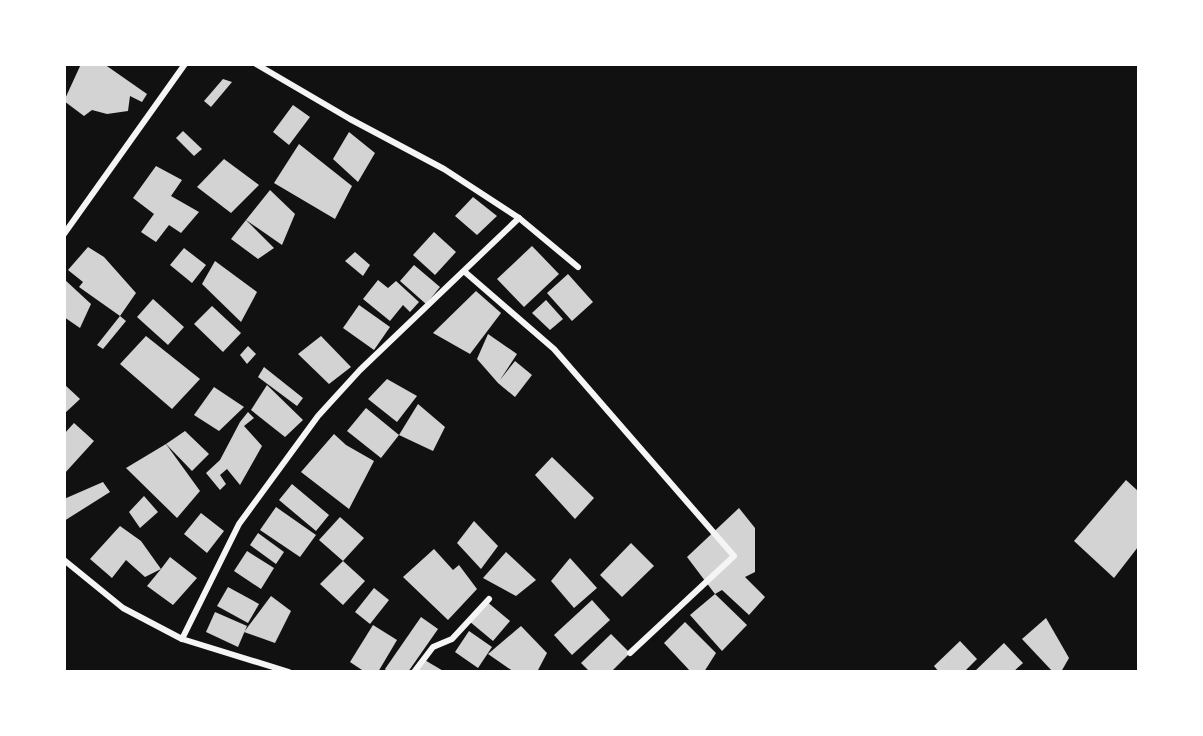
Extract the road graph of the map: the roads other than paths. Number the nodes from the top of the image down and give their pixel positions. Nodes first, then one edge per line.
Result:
1 (185, 64) edge
2 (255, 64) edge
3 (519, 218) junction
4 (64, 234) edge
5 (578, 267) dead end
6 (465, 272) junction
7 (64, 560) edge
8 (489, 599) dead end
9 (182, 639) junction
10 (630, 653) dead end
11 (289, 672) edge
12 (414, 672) edge

1 - 4 street
2 - 3 street
3 - 5 street
3 - 6 street
6 - 9 street
6 - 10 street
7 - 9 street
8 - 12 street
9 - 11 street

